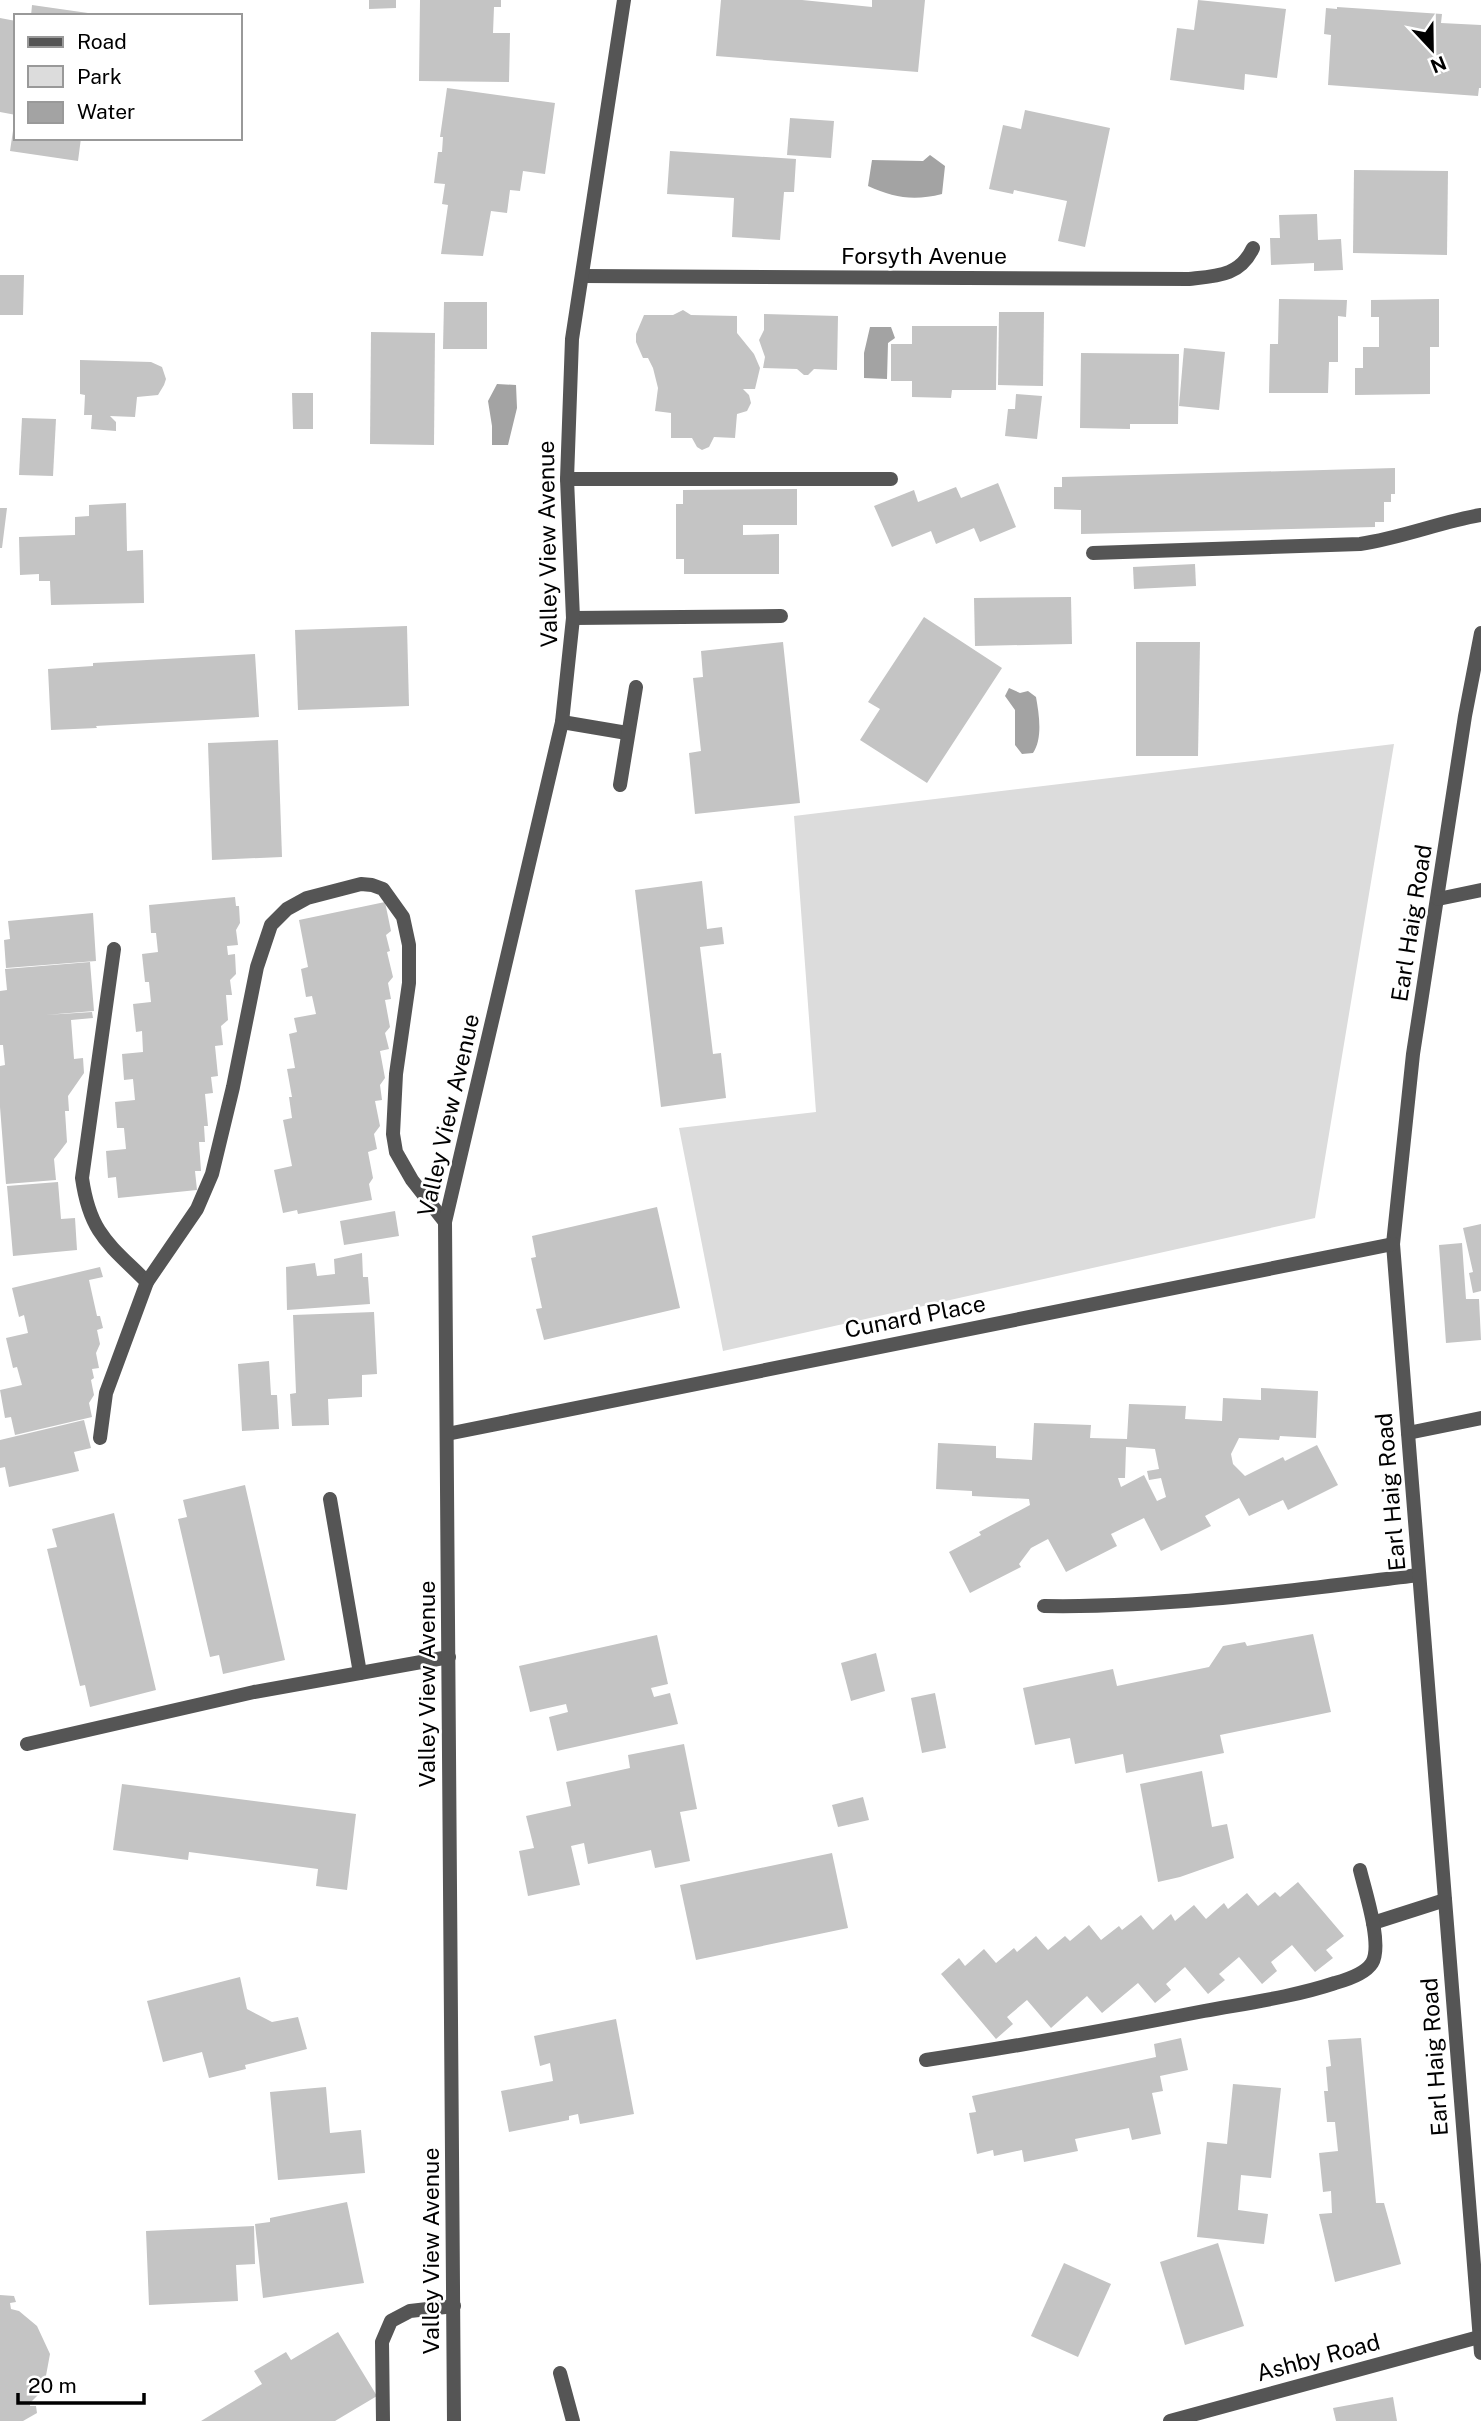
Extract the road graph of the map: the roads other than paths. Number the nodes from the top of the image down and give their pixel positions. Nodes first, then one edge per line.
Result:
1 (624, 0) edge
2 (1253, 248) dead end
3 (582, 276) junction
4 (566, 479) junction
5 (891, 479) dead end
6 (1481, 516) edge
7 (1093, 553) dead end
8 (781, 616) dead end
9 (573, 618) junction
10 (1481, 633) edge
11 (636, 687) dead end
12 (562, 722) junction
13 (627, 733) junction
14 (620, 785) dead end
15 (1481, 890) edge
16 (1438, 899) junction
17 (114, 949) dead end
18 (445, 1222) junction
19 (1393, 1244) junction
20 (147, 1282) junction
21 (1481, 1418) edge
22 (1408, 1433) junction
23 (447, 1434) junction
24 (100, 1438) dead end
25 (330, 1499) dead end
26 (1419, 1575) junction
27 (1044, 1606) dead end
28 (449, 1657) junction
29 (360, 1673) junction
30 (27, 1744) dead end
31 (1360, 1870) dead end
32 (1444, 1900) junction
33 (1373, 1923) junction
34 (926, 2060) dead end
35 (454, 2306) junction
36 (1479, 2337) junction
37 (1481, 2353) edge
38 (560, 2373) dead end
39 (383, 2421) edge
40 (454, 2421) edge
41 (573, 2421) edge
42 (1170, 2421) edge

1 - 3 street, Valley View Avenue
2 - 3 street, Forsyth Avenue
3 - 4 street, Valley View Avenue
4 - 5 street
4 - 9 street, Valley View Avenue
6 - 7 street
8 - 9 street
9 - 12 street, Valley View Avenue
10 - 16 street, Earl Haig Road
11 - 13 street
12 - 13 street
12 - 18 street, Valley View Avenue
13 - 14 street
15 - 16 street
16 - 19 street, Earl Haig Road
17 - 20 street
18 - 20 street
18 - 23 street, Valley View Avenue
19 - 22 street, Earl Haig Road
19 - 23 street, Cunard Place
20 - 24 street
21 - 22 street
22 - 26 street, Earl Haig Road
23 - 28 street, Valley View Avenue
25 - 29 street
26 - 27 street
26 - 32 street, Earl Haig Road
28 - 29 street
28 - 35 street, Valley View Avenue
29 - 30 street
31 - 33 street
32 - 33 street
32 - 36 street, Earl Haig Road
33 - 34 street
35 - 39 street
35 - 40 street, Valley View Avenue
36 - 37 street, Earl Haig Road
36 - 42 street, Ashby Road
38 - 41 street

